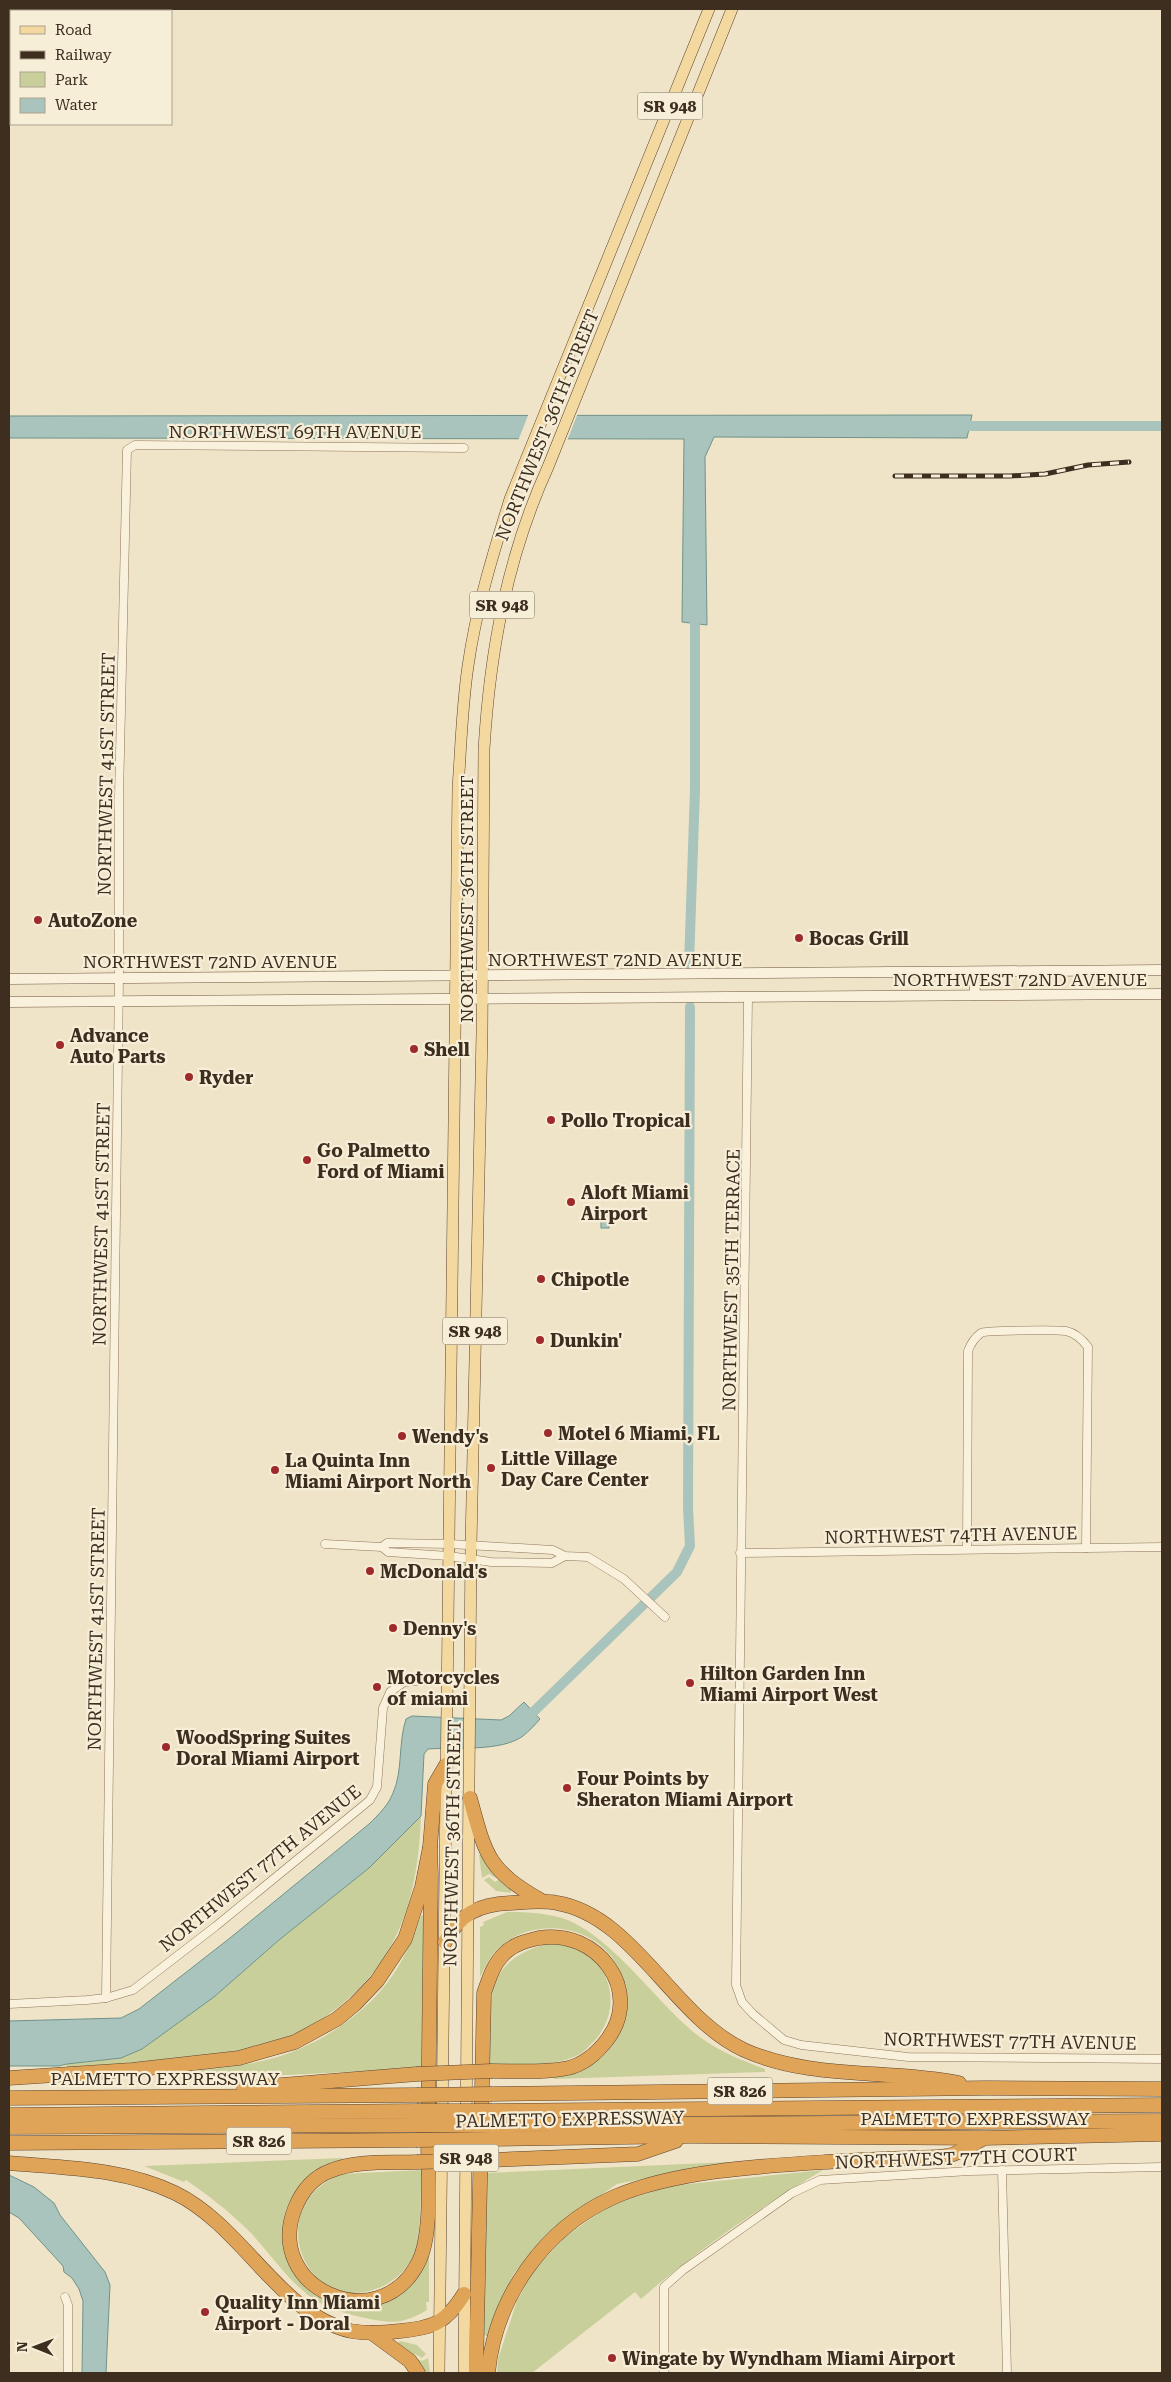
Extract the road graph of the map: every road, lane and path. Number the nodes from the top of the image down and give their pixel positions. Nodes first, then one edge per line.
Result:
1 (709, 9) edge
2 (732, 9) edge
3 (464, 448) dead end
4 (127, 450) joint
5 (1162, 970) edge
6 (974, 972) junction
7 (456, 975) junction
8 (482, 976) junction
9 (119, 978) junction
10 (9, 979) edge
11 (975, 994) junction
12 (1162, 994) edge
13 (748, 997) junction
14 (456, 999) junction
15 (482, 999) junction
16 (119, 1001) junction
17 (9, 1002) edge
18 (474, 1412) junction
19 (451, 1413) junction
20 (325, 1544) dead end
21 (450, 1544) junction
22 (472, 1545) junction
23 (382, 1547) junction
24 (1086, 1548) junction
25 (1162, 1548) edge
26 (968, 1549) junction
27 (740, 1553) junction
28 (449, 1556) junction
29 (565, 1556) junction
30 (472, 1560) junction
31 (666, 1617) dead end
32 (448, 1679) junction
33 (446, 1765) junction
34 (470, 1798) junction
35 (430, 1847) junction
36 (543, 1902) junction
37 (469, 1912) junction
38 (445, 1942) junction
39 (736, 1985) joint
40 (106, 1998) junction
41 (9, 2004) edge
42 (1162, 2059) edge
43 (9, 2078) edge
44 (987, 2088) junction
45 (1162, 2089) edge
46 (165, 2096) junction
47 (9, 2098) edge
48 (1162, 2105) edge
49 (9, 2115) edge
50 (417, 2118) junction
51 (492, 2118) junction
52 (1162, 2121) edge
53 (9, 2128) edge
54 (1162, 2134) edge
55 (691, 2136) junction
56 (985, 2138) junction
57 (9, 2142) edge
58 (9, 2163) edge
59 (1162, 2167) edge
60 (1002, 2170) junction
61 (464, 2294) junction
62 (65, 2297) dead end
63 (440, 2323) junction
64 (372, 2333) junction
65 (68, 2373) edge
66 (418, 2373) edge
67 (439, 2373) edge
68 (464, 2373) edge
69 (476, 2373) edge
70 (488, 2373) edge
71 (664, 2373) edge
72 (1006, 2373) edge

1 - 7 main road, NORTHWEST 36TH STREET / SR 948
2 - 8 main road, NORTHWEST 36TH STREET / SR 948
3 - 4 street, NORTHWEST 69TH AVENUE
4 - 9 street, NORTHWEST 41ST STREET
5 - 6 main road, NORTHWEST 72ND AVENUE
6 - 8 main road, NORTHWEST 72ND AVENUE
6 - 11 main road
7 - 8 main road, NORTHWEST 72ND AVENUE
7 - 9 main road, NORTHWEST 72ND AVENUE
7 - 14 main road, NORTHWEST 36TH STREET / SR 948
8 - 15 main road, NORTHWEST 36TH STREET / SR 948
9 - 10 main road, NORTHWEST 72ND AVENUE
9 - 16 street, NORTHWEST 41ST STREET
11 - 12 main road, NORTHWEST 72ND AVENUE
11 - 13 main road, NORTHWEST 72ND AVENUE
13 - 15 main road, NORTHWEST 72ND AVENUE
13 - 27 street, NORTHWEST 35TH TERRACE
14 - 15 main road, NORTHWEST 72ND AVENUE
14 - 16 main road, NORTHWEST 72ND AVENUE
14 - 19 main road, NORTHWEST 36TH STREET / SR 948
15 - 18 main road, NORTHWEST 36TH STREET / SR 948
16 - 17 main road, NORTHWEST 72ND AVENUE
16 - 40 street, NORTHWEST 41ST STREET
18 - 19 main road
18 - 22 main road, NORTHWEST 36TH STREET / SR 948
19 - 21 main road, NORTHWEST 36TH STREET / SR 948
20 - 23 street
21 - 22 street
21 - 23 street
21 - 28 main road, NORTHWEST 36TH STREET / SR 948
22 - 29 street
22 - 30 main road, NORTHWEST 36TH STREET / SR 948
23 - 28 street
24 - 25 street, NORTHWEST 74TH AVENUE
24 - 26 street, NORTHWEST 74TH AVENUE
24 - 26 street
26 - 27 street, NORTHWEST 74TH AVENUE
27 - 39 street, NORTHWEST 35TH TERRACE
28 - 30 street
28 - 32 main road, NORTHWEST 36TH STREET / SR 948
29 - 30 street
29 - 31 street
30 - 34 main road, NORTHWEST 36TH STREET / SR 948
32 - 33 main road, NORTHWEST 36TH STREET / SR 948
32 - 40 street, NORTHWEST 77TH AVENUE
33 - 35 highway
33 - 38 main road, NORTHWEST 36TH STREET
34 - 36 highway
34 - 37 main road, NORTHWEST 36TH STREET / SR 948
35 - 43 highway
35 - 55 highway, bridge
36 - 37 highway
36 - 44 highway
37 - 38 highway
37 - 61 main road, NORTHWEST 36TH STREET / SR 948
38 - 63 main road, NORTHWEST 36TH STREET
39 - 42 street, NORTHWEST 77TH AVENUE
40 - 41 street, NORTHWEST 77TH AVENUE
44 - 45 highway, PALMETTO EXPRESSWAY / SR 826
44 - 46 highway, PALMETTO EXPRESSWAY / SR 826, bridge
46 - 47 highway, PALMETTO EXPRESSWAY / SR 826
46 - 69 highway, bridge
48 - 51 highway
49 - 50 highway
50 - 51 highway, bridge
50 - 53 highway
51 - 52 highway
54 - 56 highway, PALMETTO EXPRESSWAY / SR 826
55 - 56 highway, PALMETTO EXPRESSWAY / SR 826
55 - 57 highway, PALMETTO EXPRESSWAY / SR 826, bridge
56 - 70 highway
58 - 64 highway
59 - 60 street, NORTHWEST 77TH COURT
60 - 71 street, NORTHWEST 77TH COURT
60 - 72 street
61 - 63 highway
61 - 68 main road, NORTHWEST 36TH STREET
62 - 65 street
63 - 64 highway
63 - 67 main road, NORTHWEST 36TH STREET
64 - 66 highway

